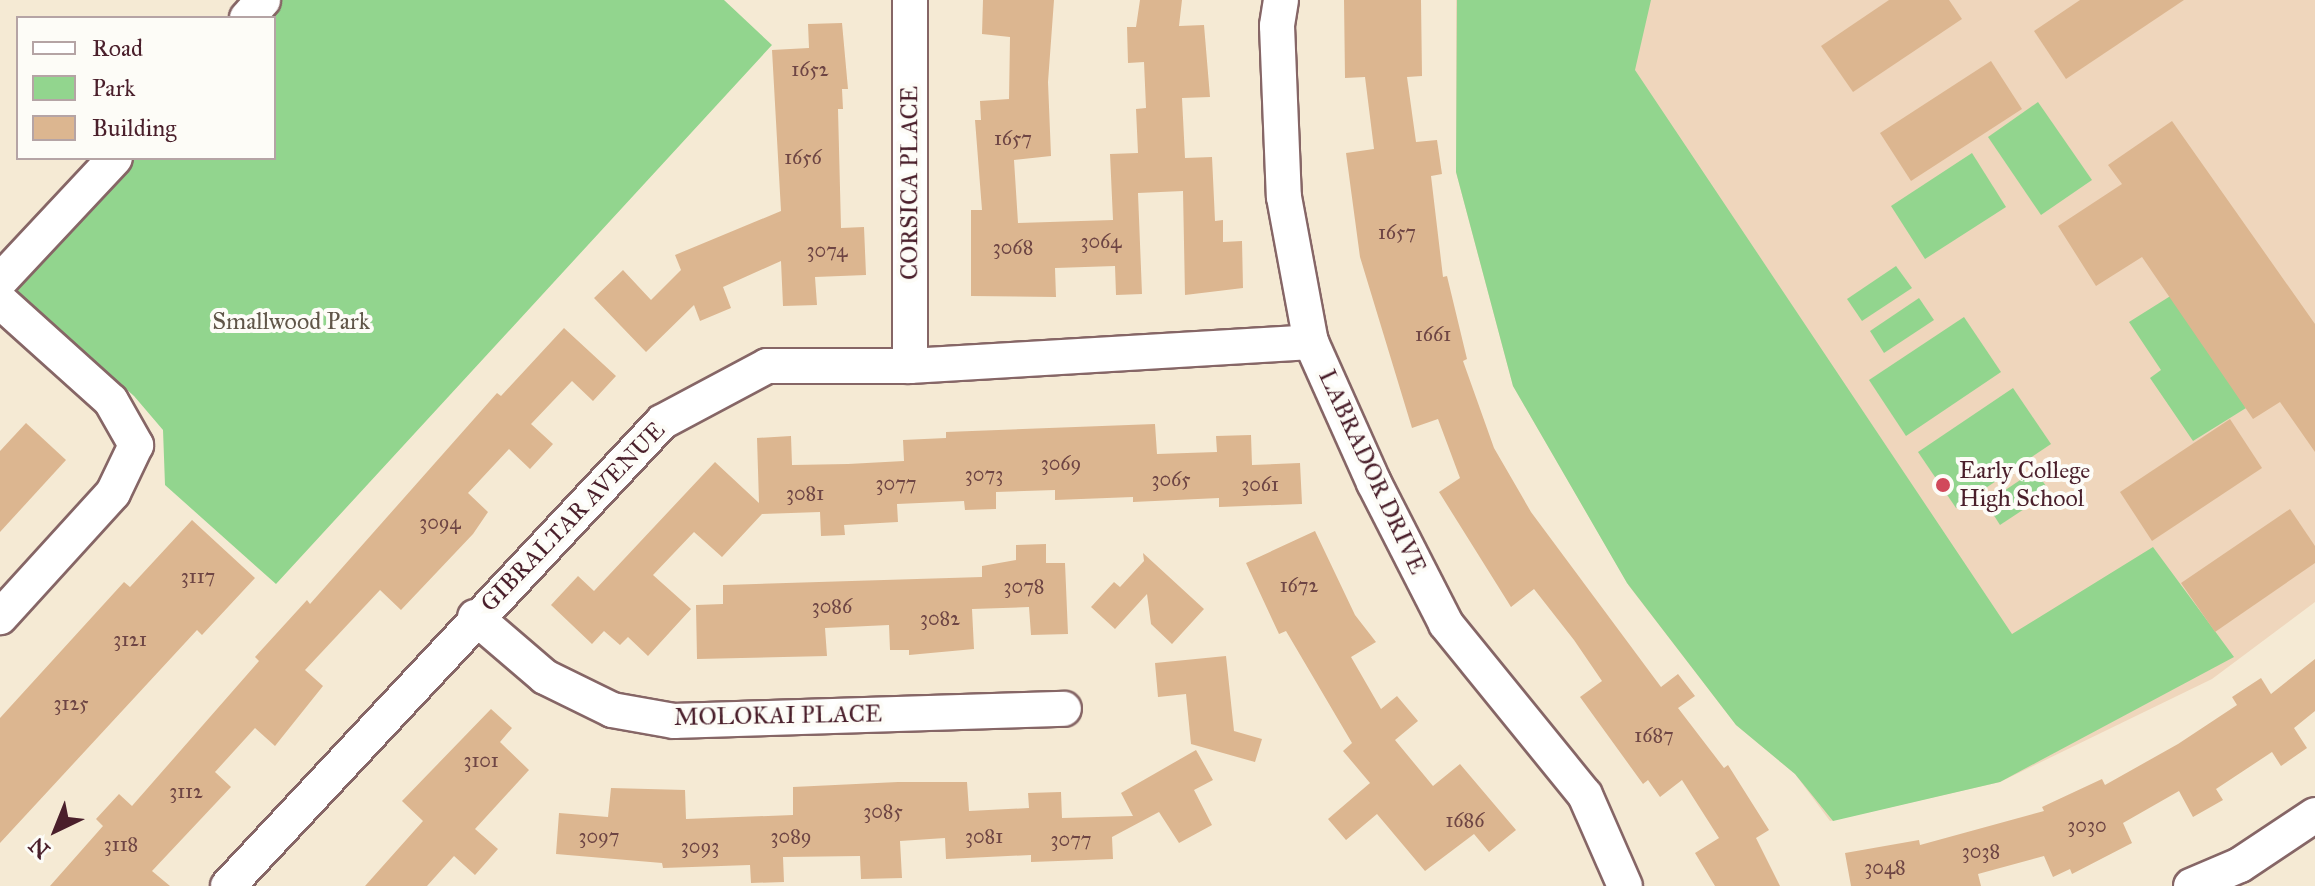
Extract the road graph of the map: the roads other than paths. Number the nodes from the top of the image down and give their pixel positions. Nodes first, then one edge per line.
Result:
1 (263, 0) edge
2 (910, 0) edge
3 (1281, 0) edge
4 (249, 16) edge
5 (113, 160) edge
6 (0, 281) edge
7 (0, 301) edge
8 (1311, 342) junction
9 (910, 366) junction
10 (0, 617) edge
11 (475, 617) junction
12 (1064, 709) dead end
13 (2315, 815) edge
14 (228, 886) edge
15 (1625, 886) edge
16 (2191, 886) edge

1 - 4 street
2 - 9 street, CORSICA PLACE
3 - 8 street, LABRADOR DRIVE
5 - 6 street
7 - 10 street
8 - 9 street, GIBRALTAR AVENUE
8 - 15 street, LABRADOR DRIVE
9 - 11 street, GIBRALTAR AVENUE
11 - 12 street, MOLOKAI PLACE
11 - 14 street, GIBRALTAR AVENUE
13 - 16 street

